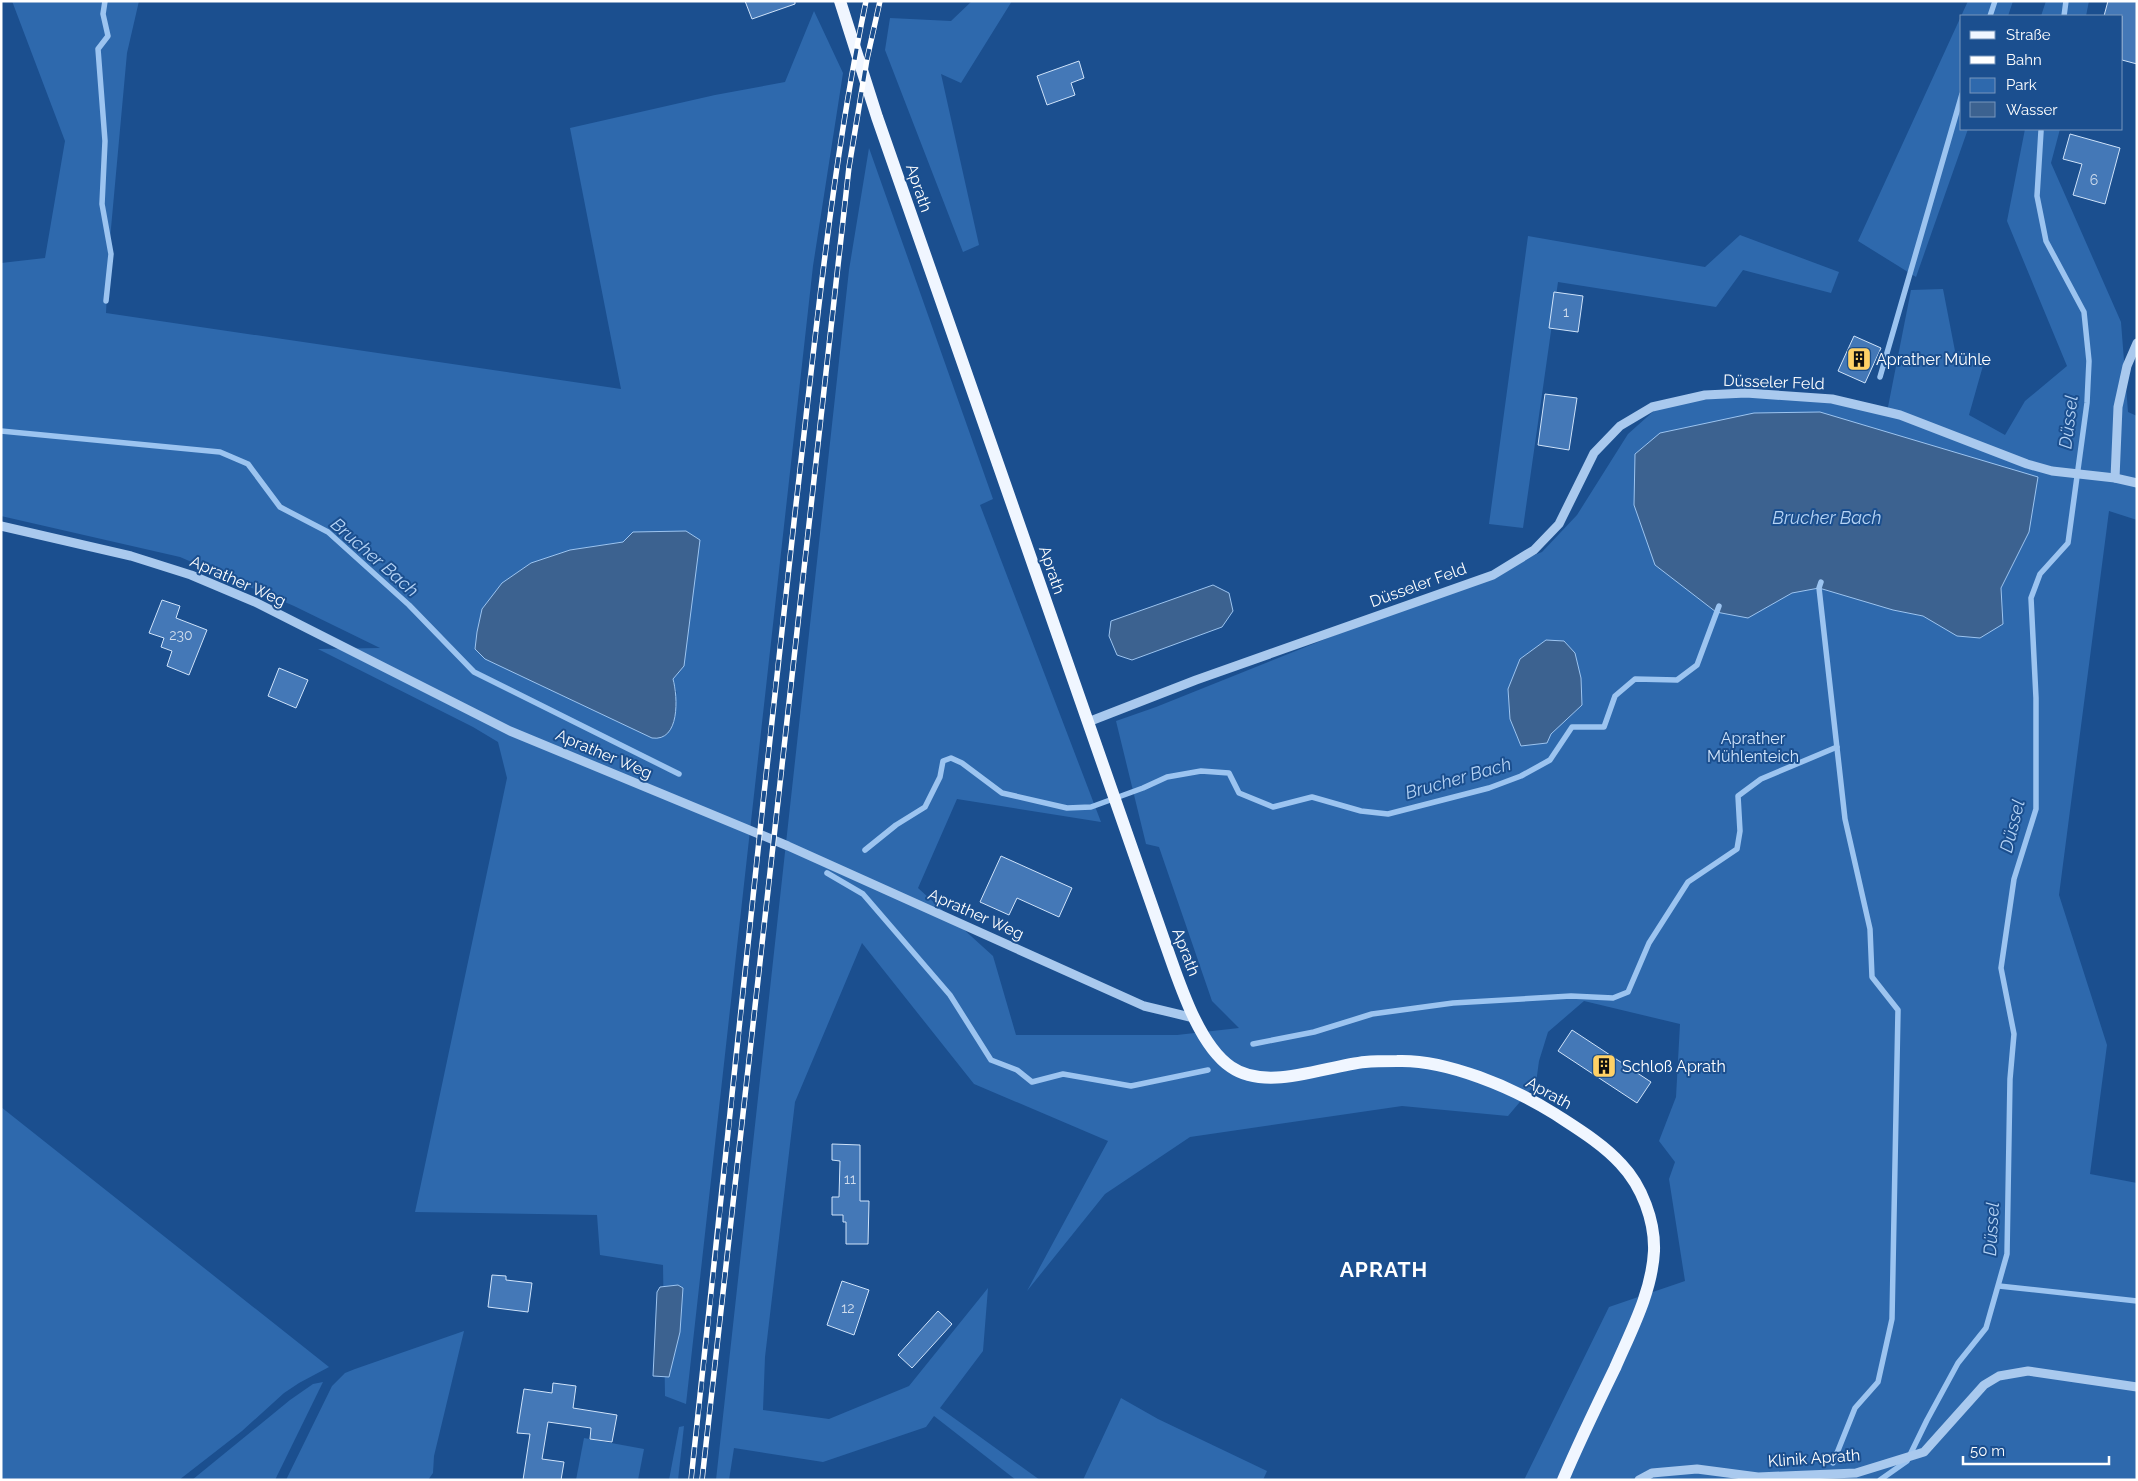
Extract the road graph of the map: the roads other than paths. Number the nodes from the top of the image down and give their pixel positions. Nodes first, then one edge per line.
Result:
1 (840, 1) edge
2 (2137, 343) edge
3 (2115, 478) junction
4 (2137, 483) edge
5 (1, 526) edge
6 (1088, 722) junction
7 (1194, 1018) junction
8 (2137, 1387) edge
9 (1563, 1480) edge
10 (1639, 1480) edge

1 - 6 main road, Aprath
2 - 3 street
3 - 4 street, Düsseler Feld
3 - 6 street, Düsseler Feld
5 - 7 street, Aprather Weg
6 - 7 main road, Aprath
7 - 9 main road, Aprath
8 - 10 street, Klinik Aprath

